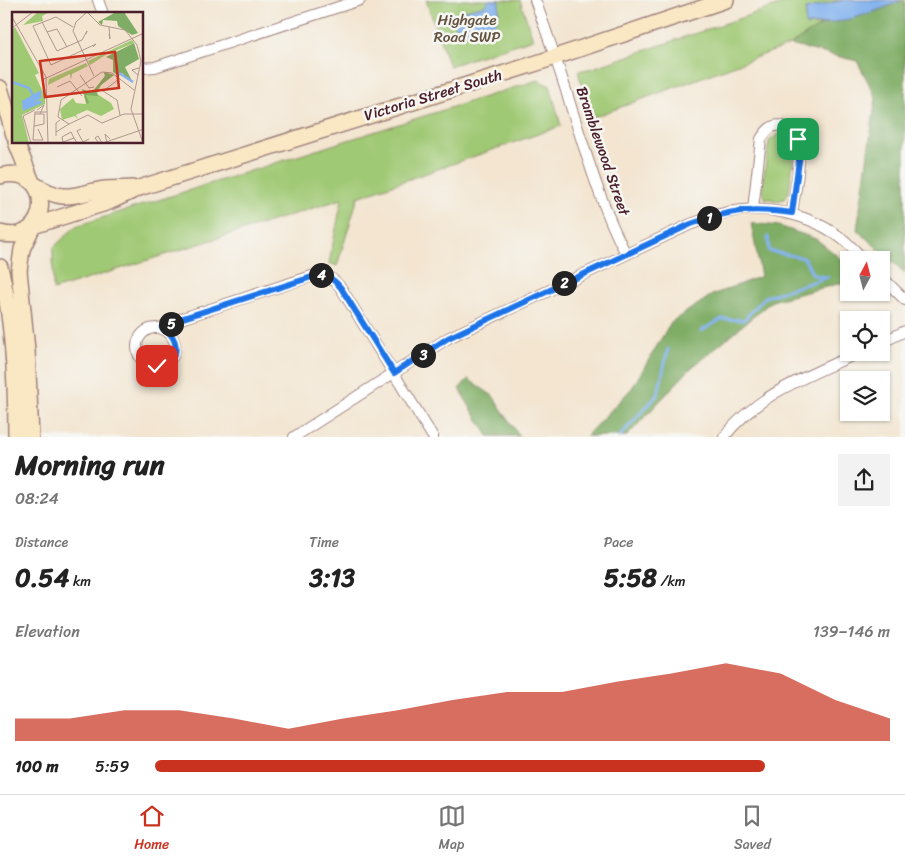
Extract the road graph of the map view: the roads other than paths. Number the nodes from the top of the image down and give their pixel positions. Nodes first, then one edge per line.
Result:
1 (98, 0) edge
2 (360, 0) edge
3 (535, 0) edge
4 (726, 0) edge
5 (102, 12) edge
6 (555, 57) junction
7 (144, 68) edge
8 (0, 88) edge
9 (12, 128) edge
10 (17, 144) edge
11 (0, 176) edge
12 (33, 184) junction
13 (139, 188) junction
14 (753, 209) junction
15 (792, 213) junction
16 (33, 226) junction
17 (0, 233) edge
18 (854, 251) edge
19 (626, 254) junction
20 (0, 267) edge
21 (890, 285) edge
22 (905, 300) edge
23 (162, 328) dead end
24 (905, 331) edge
25 (890, 338) edge
26 (840, 361) edge
27 (394, 373) junction
28 (16, 436) edge
29 (31, 436) edge
30 (294, 436) edge
31 (433, 436) edge
32 (724, 436) edge

1 - 5 street
2 - 7 street
3 - 6 street, Bramblewood Street
4 - 6 main road, Victoria Street South
6 - 13 main road, Victoria Street South
6 - 19 street, Bramblewood Street
8 - 9 main road
10 - 12 main road
11 - 12 main road, Victoria Street South
12 - 13 main road, Victoria Street South
12 - 16 main road
13 - 16 main road, Victoria Street South
14 - 15 street
14 - 15 street
14 - 19 street
15 - 18 street
16 - 17 main road, Victoria Street South
16 - 29 main road
19 - 27 street
20 - 28 main road
21 - 22 street
23 - 27 street
24 - 25 street
26 - 32 street
27 - 30 street
27 - 31 street

